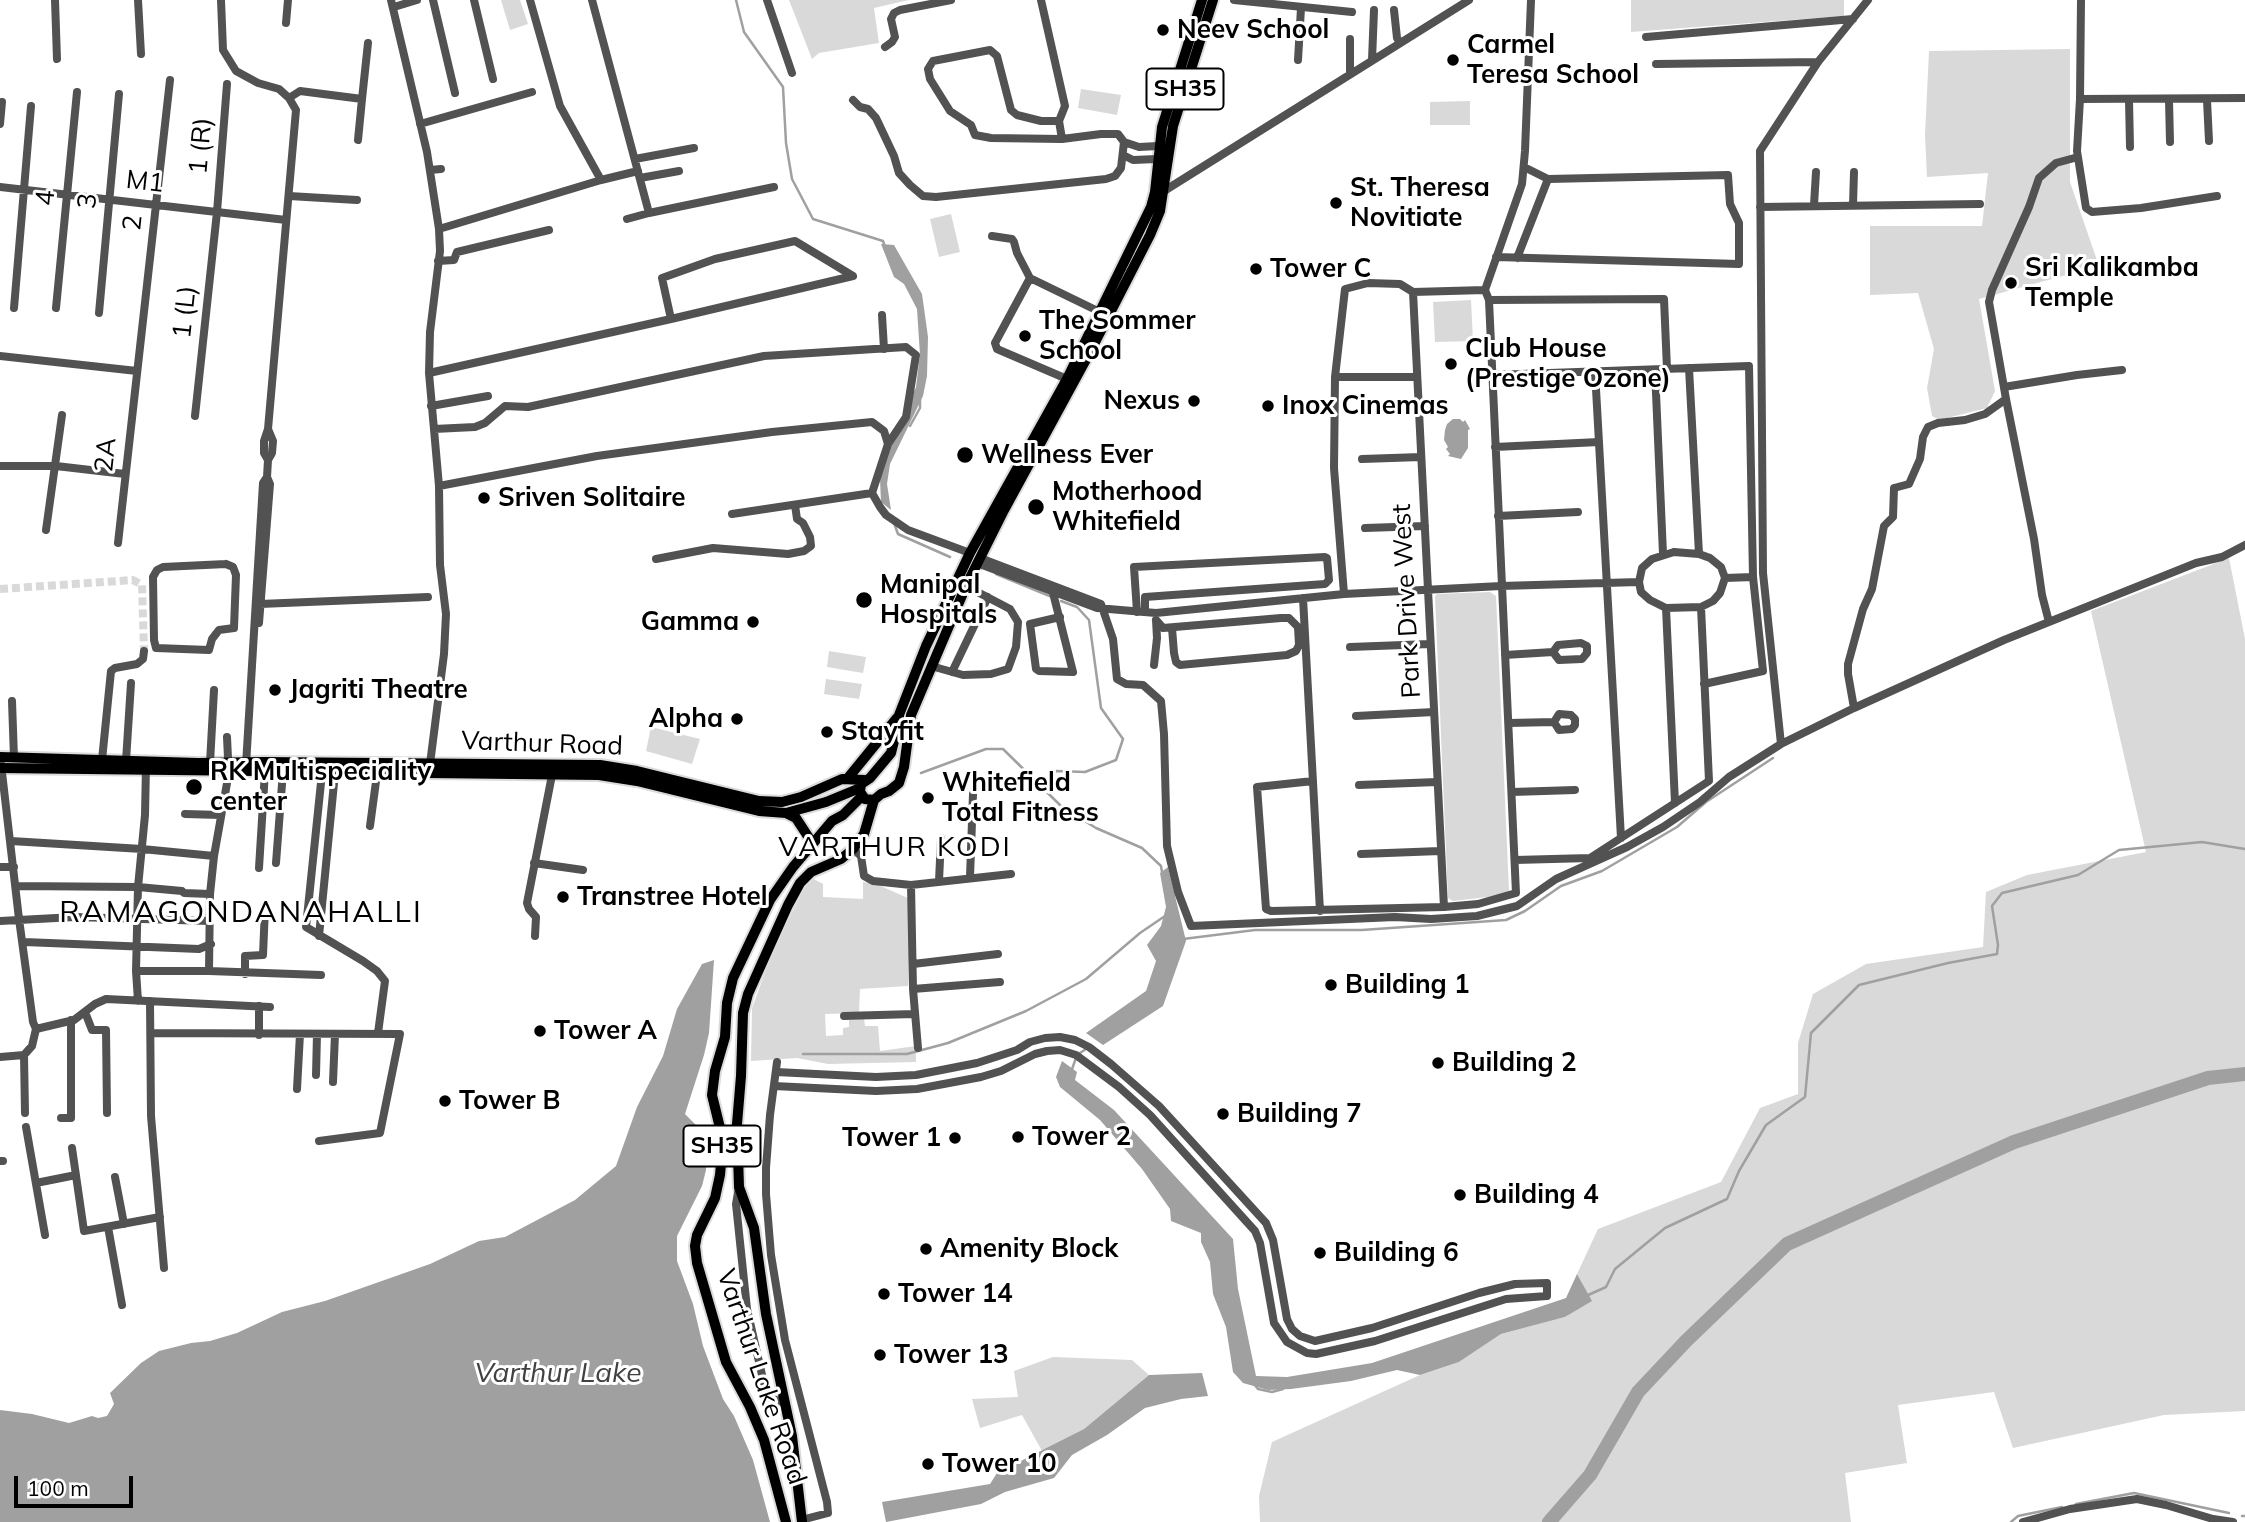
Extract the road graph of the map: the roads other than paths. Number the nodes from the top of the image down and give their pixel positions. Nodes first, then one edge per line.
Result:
1 (55, 0) edge
2 (138, 0) edge
3 (221, 0) edge
4 (288, 0) edge
5 (417, 0) edge
6 (433, 0) edge
7 (474, 0) edge
8 (530, 0) edge
9 (592, 0) edge
10 (767, 0) edge
11 (951, 0) edge
12 (1041, 0) edge
13 (1202, 0) edge
14 (1213, 0) edge
15 (1234, 0) edge
16 (1469, 0) edge
17 (1531, 0) edge
18 (1868, 0) edge
19 (2081, 0) edge
20 (393, 4) edge
21 (1301, 8) junction
22 (1374, 10) dead end
23 (1394, 10) dead end
24 (1352, 12) dead end
25 (1853, 19) junction
26 (286, 23) dead end
27 (1646, 37) dead end
28 (1350, 39) dead end
29 (368, 43) dead end
30 (1400, 43) junction
31 (885, 47) dead end
32 (141, 54) dead end
33 (57, 59) dead end
34 (1298, 60) dead end
35 (1372, 60) junction
36 (1818, 62) junction
37 (1656, 64) dead end
38 (792, 73) dead end
39 (1350, 74) junction
40 (170, 79) dead end
41 (493, 79) dead end
42 (227, 84) dead end
43 (76, 92) dead end
44 (532, 92) dead end
45 (455, 93) dead end
46 (119, 94) dead end
47 (289, 98) junction
48 (2245, 98) edge
49 (362, 99) junction
50 (2080, 99) junction
51 (853, 100) dead end
52 (2129, 100) junction
53 (2169, 100) junction
54 (2207, 100) junction
55 (2, 102) dead end
56 (31, 106) dead end
57 (1059, 121) junction
58 (0, 124) edge
59 (421, 124) junction
60 (1062, 139) junction
61 (358, 140) dead end
62 (2209, 141) dead end
63 (1124, 142) junction
64 (2170, 142) dead end
65 (1158, 146) junction
66 (2130, 147) dead end
67 (694, 148) dead end
68 (436, 149) dead end
69 (427, 152) junction
70 (1123, 155) junction
71 (2078, 157) junction
72 (635, 159) junction
73 (1157, 159) junction
74 (1524, 167) junction
75 (441, 169) dead end
76 (430, 170) junction
77 (679, 171) dead end
78 (1816, 172) dead end
79 (1854, 172) dead end
80 (639, 175) junction
81 (1548, 179) junction
82 (601, 180) junction
83 (0, 187) edge
84 (774, 187) dead end
85 (24, 190) junction
86 (1160, 191) junction
87 (67, 195) junction
88 (289, 196) junction
89 (2217, 196) dead end
90 (109, 200) junction
91 (358, 200) dead end
92 (1980, 204) dead end
93 (156, 205) junction
94 (1814, 205) junction
95 (1853, 205) junction
96 (1759, 207) junction
97 (217, 212) junction
98 (649, 213) junction
99 (627, 219) dead end
100 (286, 220) junction
101 (439, 229) junction
102 (549, 230) dead end
103 (992, 236) dead end
104 (1496, 257) junction
105 (1517, 258) junction
106 (438, 261) junction
107 (1030, 278) junction
108 (1485, 290) junction
109 (1413, 292) junction
110 (1489, 300) junction
111 (14, 309) dead end
112 (56, 309) dead end
113 (1100, 312) junction
114 (99, 313) dead end
115 (883, 316) dead end
116 (671, 319) junction
117 (884, 349) junction
118 (0, 356) edge
119 (1689, 368) junction
120 (1667, 369) junction
121 (1655, 370) junction
122 (2122, 370) dead end
123 (137, 371) junction
124 (1595, 371) junction
125 (429, 373) junction
126 (1492, 376) junction
127 (1335, 377) junction
128 (1417, 377) junction
129 (1067, 379) junction
130 (2004, 387) junction
131 (488, 396) dead end
132 (2006, 398) junction
133 (431, 406) junction
134 (62, 415) dead end
135 (195, 416) dead end
136 (435, 429) junction
137 (1599, 442) junction
138 (888, 444) junction
139 (1495, 447) junction
140 (1421, 457) junction
141 (1362, 459) dead end
142 (0, 466) edge
143 (56, 466) junction
144 (125, 474) junction
145 (439, 486) junction
146 (872, 492) junction
147 (795, 505) junction
148 (1578, 512) dead end
149 (732, 514) dead end
150 (1498, 516) junction
151 (1425, 526) junction
152 (1365, 528) dead end
153 (46, 530) dead end
154 (118, 543) dead end
155 (2245, 545) edge
156 (1663, 554) junction
157 (1699, 554) junction
158 (976, 558) junction
159 (656, 559) dead end
160 (1753, 577) junction
161 (1725, 578) junction
162 (1639, 582) junction
163 (1606, 583) junction
164 (966, 586) junction
165 (1501, 586) junction
166 (1428, 590) junction
167 (1054, 593) junction
168 (1344, 594) junction
169 (428, 597) dead end
170 (988, 597) junction
171 (1140, 597) junction
172 (1303, 598) junction
173 (236, 599) junction
174 (256, 601) junction
175 (1701, 607) junction
176 (1666, 608) junction
177 (1103, 609) junction
178 (1141, 612) junction
179 (1156, 617) junction
180 (1059, 618) junction
181 (2049, 622) junction
182 (1172, 628) junction
183 (1430, 644) junction
184 (1350, 647) dead end
185 (145, 652) dead end
186 (1553, 652) dead end
187 (1505, 655) junction
188 (1154, 665) dead end
189 (931, 666) junction
190 (952, 672) junction
191 (131, 683) dead end
192 (1704, 684) junction
193 (214, 690) dead end
194 (12, 701) dead end
195 (1854, 708) junction
196 (1434, 712) junction
197 (899, 715) junction
198 (1356, 716) dead end
199 (1554, 722) dead end
200 (1509, 723) junction
201 (227, 737) dead end
202 (1781, 744) junction
203 (14, 758) junction
204 (228, 758) dead end
205 (102, 760) junction
206 (126, 761) junction
207 (1, 762) edge
208 (210, 763) junction
209 (430, 764) junction
210 (146, 766) junction
211 (198, 767) junction
212 (248, 767) junction
213 (265, 771) junction
214 (283, 771) junction
215 (229, 772) junction
216 (322, 773) junction
217 (335, 773) junction
218 (377, 774) junction
219 (552, 775) junction
220 (848, 778) junction
221 (1313, 781) junction
222 (1437, 782) junction
223 (864, 785) junction
224 (1359, 785) dead end
225 (1575, 790) dead end
226 (1512, 792) junction
227 (973, 794) dead end
228 (877, 797) junction
229 (1675, 803) junction
230 (786, 813) junction
231 (185, 814) dead end
232 (221, 815) junction
233 (370, 826) dead end
234 (941, 838) dead end
235 (1621, 838) junction
236 (11, 841) junction
237 (810, 847) junction
238 (142, 849) junction
239 (853, 849) junction
240 (1440, 850) junction
241 (1361, 854) dead end
242 (214, 856) junction
243 (1515, 860) junction
244 (276, 863) dead end
245 (534, 863) junction
246 (0, 867) edge
247 (14, 867) junction
248 (259, 868) dead end
249 (583, 870) dead end
250 (1011, 874) dead end
251 (788, 875) junction
252 (970, 877) junction
253 (939, 881) junction
254 (800, 883) junction
255 (911, 885) junction
256 (16, 887) junction
257 (138, 887) junction
258 (210, 894) junction
259 (1444, 907) junction
260 (265, 908) dead end
261 (1321, 911) junction
262 (19, 919) junction
263 (138, 919) junction
264 (0, 921) edge
265 (210, 921) junction
266 (319, 936) junction
267 (535, 936) dead end
268 (24, 942) junction
269 (211, 944) junction
270 (137, 945) junction
271 (998, 954) dead end
272 (913, 964) junction
273 (136, 971) junction
274 (209, 971) junction
275 (245, 974) junction
276 (321, 975) dead end
277 (1000, 982) dead end
278 (913, 989) junction
279 (138, 1001) junction
280 (150, 1001) junction
281 (259, 1006) junction
282 (270, 1007) dead end
283 (85, 1012) junction
284 (914, 1014) junction
285 (844, 1016) dead end
286 (71, 1020) junction
287 (34, 1026) junction
288 (151, 1033) junction
289 (378, 1033) junction
290 (300, 1034) junction
291 (317, 1034) junction
292 (335, 1034) junction
293 (259, 1035) junction
294 (918, 1048) dead end
295 (1091, 1049) junction
296 (24, 1055) junction
297 (0, 1057) edge
298 (1084, 1060) junction
299 (316, 1075) dead end
300 (906, 1075) junction
301 (1129, 1078) junction
302 (333, 1082) dead end
303 (774, 1086) junction
304 (1121, 1088) junction
305 (297, 1089) dead end
306 (907, 1090) junction
307 (25, 1113) dead end
308 (107, 1113) dead end
309 (61, 1118) dead end
310 (26, 1127) dead end
311 (319, 1141) dead end
312 (72, 1149) dead end
313 (76, 1175) junction
314 (115, 1177) dead end
315 (36, 1183) junction
316 (738, 1187) junction
317 (160, 1217) junction
318 (124, 1224) junction
319 (768, 1225) junction
320 (108, 1227) junction
321 (754, 1228) junction
322 (45, 1235) dead end
323 (164, 1268) dead end
324 (1463, 1298) junction
325 (122, 1305) dead end
326 (1467, 1310) junction
327 (785, 1403) junction
328 (802, 1521) edge
329 (2213, 1521) edge
330 (786, 1522) edge
331 (2023, 1522) edge
332 (2232, 1522) edge

1 - 33 street
2 - 32 street
3 - 47 street
4 - 26 street
5 - 20 street
6 - 45 street
7 - 41 street
8 - 82 street
9 - 72 street
10 - 38 street
11 - 31 street
12 - 57 street
13 - 65 main road, SH35
14 - 86 main road, SH35
15 - 21 street
16 - 30 street
17 - 74 street
18 - 25 street
19 - 50 street
20 - 59 street
21 - 24 street
21 - 34 street
22 - 35 street
23 - 30 street
25 - 27 street
25 - 36 street
28 - 39 street
29 - 49 street
30 - 35 street
35 - 39 street
36 - 37 street
36 - 96 street
39 - 86 street
40 - 93 street, 2
42 - 97 street, 1 (R)
43 - 87 street, 4
44 - 59 street
46 - 90 street, 3
47 - 49 street
47 - 88 street
48 - 54 street
49 - 61 street
50 - 52 street
50 - 71 street
51 - 70 street
52 - 53 street
52 - 66 street
53 - 54 street
53 - 64 street
54 - 62 street
55 - 58 street
56 - 85 street
57 - 60 street
57 - 60 street
59 - 69 street
60 - 63 street
63 - 65 street
63 - 70 street
65 - 73 main road, SH35
67 - 72 street
68 - 69 street
69 - 76 street
70 - 73 street
71 - 89 street
71 - 130 street
72 - 80 street
73 - 86 main road, SH35
74 - 81 street
74 - 104 street
75 - 76 street
76 - 101 street
77 - 80 street
78 - 94 street
79 - 95 street
80 - 82 street
80 - 98 street
81 - 105 street
81 - 105 street
82 - 101 street
83 - 85 street, M1
84 - 98 street
85 - 87 street, M1
85 - 111 street
86 - 113 main road, SH35
86 - 158 main road, SH35
87 - 90 street, M1
87 - 112 street, 4
88 - 91 street
88 - 100 street
90 - 93 street, M1
90 - 114 street, 3
92 - 95 street
93 - 97 street, M1
93 - 123 street, 2
94 - 95 street
94 - 96 street
96 - 202 street
97 - 100 street, M1
97 - 135 street, 1 (L)
98 - 99 street
100 - 174 street
101 - 106 street
102 - 106 street
103 - 107 street
104 - 105 street
104 - 108 street
106 - 125 street
107 - 113 street
107 - 129 street
108 - 109 street
108 - 110 street
109 - 127 street
109 - 128 street, Park Drive West
110 - 120 street
110 - 126 street
113 - 129 main road, SH35
115 - 117 street
116 - 116 street
116 - 125 street
117 - 136 street
117 - 138 street
118 - 123 street
119 - 120 street
119 - 157 street
119 - 160 street
120 - 121 street
121 - 124 street
121 - 156 street
122 - 130 street
123 - 144 street, 2A
124 - 126 street
124 - 137 street
125 - 133 street
126 - 139 street
127 - 128 street
127 - 168 street
128 - 140 street, Park Drive West
129 - 158 main road, SH35
130 - 132 street
131 - 133 street
132 - 181 street
132 - 195 street
133 - 136 street
134 - 143 street
136 - 145 street
137 - 139 street
137 - 163 street
138 - 145 street
138 - 146 street
139 - 150 street
140 - 141 street
140 - 151 street, Park Drive West
142 - 143 street
143 - 144 street
143 - 153 street
144 - 154 street, 2A
145 - 209 street
146 - 147 street
146 - 158 street
147 - 149 street
147 - 159 street
148 - 150 street
150 - 165 street
151 - 152 street
151 - 166 street, Park Drive West
155 - 181 street
156 - 157 street
156 - 162 street
157 - 161 street
158 - 164 main road, SH35
158 - 167 street
158 - 177 street
158 - 197 main road, SH35
160 - 161 street
160 - 192 street
161 - 175 street
162 - 163 street
162 - 176 street
163 - 165 street
163 - 235 street
164 - 170 street
164 - 189 main road, SH35
165 - 166 street
165 - 187 street
166 - 168 street
166 - 183 street, Park Drive West
167 - 177 street
167 - 180 street
168 - 172 street
169 - 174 street
170 - 190 street
170 - 190 street
171 - 171 street
171 - 178 street
172 - 179 street
172 - 221 street
173 - 173 street
173 - 174 street
174 - 212 street
175 - 176 street
175 - 192 street
176 - 229 street
177 - 178 street
177 - 202 street
178 - 179 street
179 - 182 street
179 - 188 street
180 - 180 street
181 - 195 street
182 - 182 street
183 - 184 street
183 - 196 street, Park Drive West
185 - 205 street
186 - 187 street
187 - 200 street
189 - 190 street
189 - 228 main road, SH35
191 - 206 street
192 - 229 street
193 - 208 street
194 - 203 street
195 - 202 street
196 - 198 street
196 - 222 street, Park Drive West
197 - 220 main road
197 - 223 main road, SH35
199 - 200 street
200 - 226 street
201 - 204 street
203 - 205 main road, Varthur Road
203 - 207 main road, Varthur Road
205 - 206 main road, Varthur Road
206 - 210 main road, Varthur Road
207 - 210 main road, Varthur Road
207 - 236 street
208 - 211 main road, Varthur Road
208 - 212 main road, Varthur Road
209 - 212 main road, Varthur Road
209 - 220 main road, Varthur Road
210 - 211 main road, Varthur Road
210 - 238 street
211 - 215 main road, Varthur Road
212 - 213 main road, Varthur Road
212 - 215 main road, Varthur Road
213 - 214 main road, Varthur Road
213 - 248 street
214 - 216 main road, Varthur Road
214 - 244 street
215 - 232 street
216 - 217 main road, Varthur Road
216 - 266 street
217 - 218 main road, Varthur Road
217 - 266 street
218 - 219 main road, Varthur Road
218 - 233 street
219 - 230 main road, Varthur Road
219 - 245 street
220 - 223 main road, Varthur Road
221 - 261 street
221 - 261 street
222 - 224 street
222 - 240 street, Park Drive West
223 - 228 main road
223 - 228 main road
223 - 230 main road, Varthur Road
223 - 237 main road, Varthur Lake Road / SH35
225 - 226 street
226 - 243 street
227 - 252 street
228 - 239 main road, SH35
229 - 235 street
230 - 237 main road
231 - 232 street
232 - 242 street
234 - 253 street
235 - 243 street
236 - 238 street
236 - 247 street
237 - 251 main road, Varthur Lake Road / SH35
238 - 242 street
238 - 257 street
239 - 254 main road, Varthur Lake Road / SH35
239 - 255 street
240 - 241 street
240 - 259 street, Park Drive West
242 - 258 street
243 - 259 street
245 - 249 street
245 - 267 street
246 - 247 street
247 - 256 street
250 - 252 street
251 - 254 main road
251 - 330 main road, Varthur Lake Road / SH35
252 - 253 street
253 - 255 street
254 - 316 main road, Varthur Lake Road / SH35
255 - 272 street
256 - 257 street
256 - 262 street
257 - 258 street
257 - 263 street
258 - 265 street
259 - 261 street
260 - 275 street
262 - 263 street
262 - 264 street
262 - 268 street
263 - 265 street
263 - 270 street
265 - 269 street
266 - 289 street
268 - 270 street
268 - 287 street
269 - 270 street
269 - 274 street
270 - 273 street
271 - 272 street
272 - 278 street
273 - 274 street
273 - 279 street
274 - 275 street
275 - 276 street
277 - 278 street
278 - 284 street
279 - 280 street
279 - 283 street
280 - 281 street
280 - 288 street
281 - 282 street
281 - 293 street
283 - 286 street
283 - 308 street
284 - 285 street
284 - 294 street
286 - 287 street
286 - 309 street
287 - 296 street
288 - 293 street
288 - 317 street
289 - 292 street
289 - 311 street
290 - 291 street
290 - 293 street
290 - 305 street
291 - 292 street
291 - 299 street
292 - 302 street
295 - 298 street
295 - 300 street
295 - 301 street
296 - 297 street
296 - 307 street
298 - 304 street
298 - 306 street
300 - 303 street
300 - 306 street
301 - 304 street
301 - 324 street
303 - 306 street
303 - 319 street
304 - 326 street
310 - 315 street
312 - 313 street
313 - 315 street
313 - 320 street
314 - 318 street
315 - 322 street
316 - 321 main road, Varthur Lake Road / SH35
316 - 327 street, Varthur Lake Road / SH35
317 - 318 street
317 - 323 street
318 - 320 street
319 - 321 street
319 - 328 street
320 - 325 street
321 - 327 main road, Varthur Lake Road / SH35
324 - 326 street
324 - 326 street
327 - 328 main road, Varthur Lake Road / SH35
329 - 331 street
329 - 332 street

